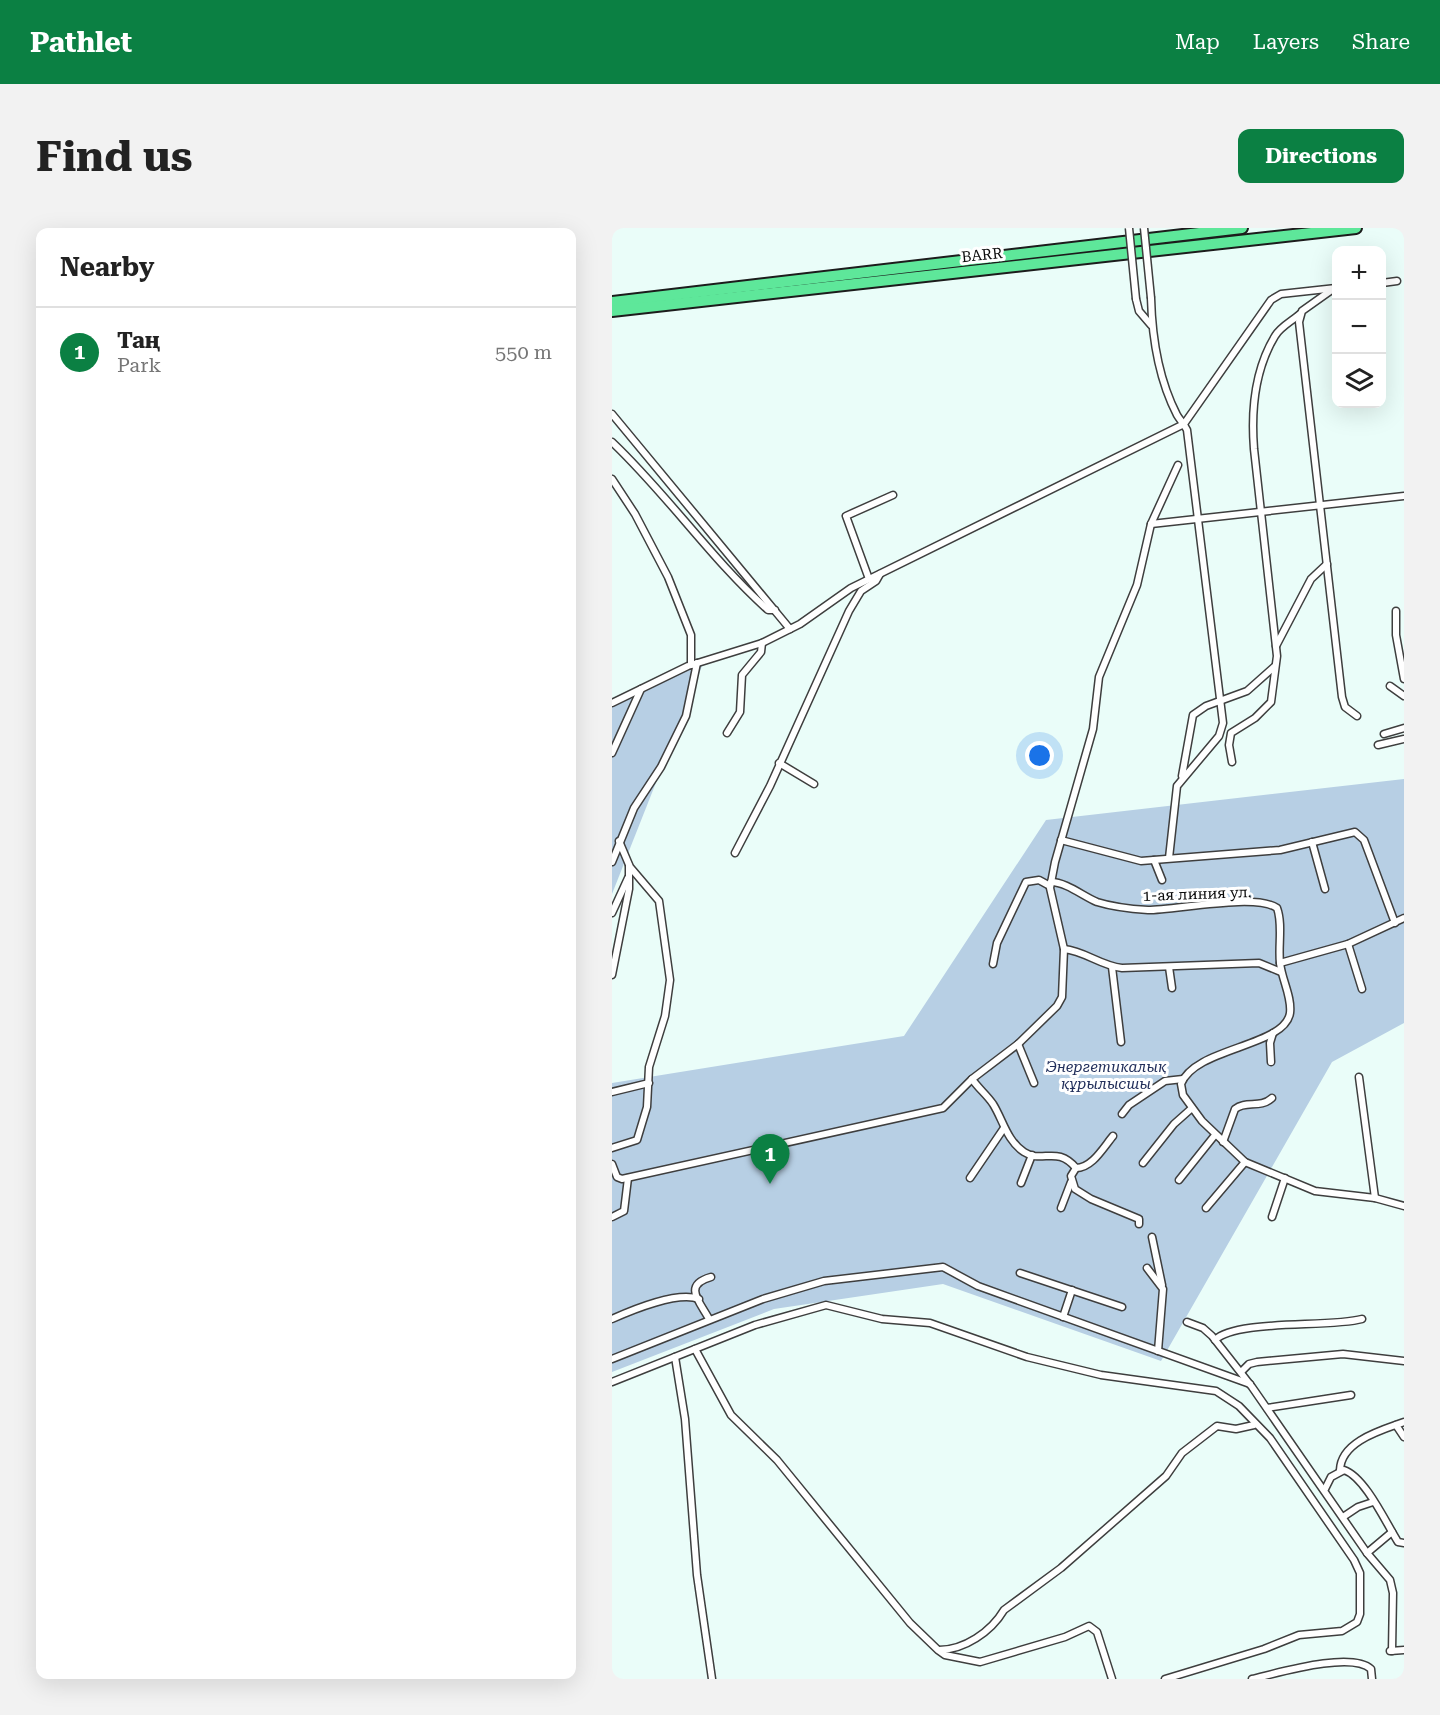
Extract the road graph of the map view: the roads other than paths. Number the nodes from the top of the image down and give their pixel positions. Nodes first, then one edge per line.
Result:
1 (1129, 228) edge
2 (1144, 228) edge
3 (1242, 228) edge
4 (1356, 228) edge
5 (1396, 281) dead end
6 (1386, 282) edge
7 (1332, 288) edge
8 (1332, 290) edge
9 (612, 302) edge
10 (612, 311) edge
11 (1300, 314) junction
12 (1152, 326) junction
13 (612, 414) edge
14 (1184, 424) junction
15 (612, 442) edge
16 (1178, 465) dead end
17 (612, 479) edge
18 (893, 495) dead end
19 (1404, 496) edge
20 (1321, 506) junction
21 (1260, 513) junction
22 (1197, 519) junction
23 (1151, 524) junction
24 (1328, 564) junction
25 (881, 574) junction
26 (869, 579) junction
27 (775, 610) junction
28 (1396, 611) dead end
29 (790, 628) junction
30 (762, 643) junction
31 (1276, 646) junction
32 (694, 664) junction
33 (1274, 667) junction
34 (1404, 679) edge
35 (1390, 686) dead end
36 (642, 689) junction
37 (1404, 696) edge
38 (1220, 700) junction
39 (612, 703) edge
40 (1357, 716) dead end
41 (1404, 728) edge
42 (727, 733) dead end
43 (1384, 734) dead end
44 (1404, 739) edge
45 (1378, 745) dead end
46 (612, 753) edge
47 (1232, 762) dead end
48 (779, 763) junction
49 (1182, 778) junction
50 (814, 784) dead end
51 (1061, 840) junction
52 (619, 841) junction
53 (1312, 842) junction
54 (735, 853) dead end
55 (1169, 858) junction
56 (1154, 860) junction
57 (612, 862) edge
58 (628, 863) junction
59 (630, 872) junction
60 (1162, 880) dead end
61 (1050, 884) junction
62 (1325, 889) dead end
63 (612, 913) edge
64 (1404, 920) edge
65 (1395, 923) junction
66 (1348, 944) junction
67 (1064, 949) junction
68 (1280, 963) junction
69 (993, 964) dead end
70 (1112, 967) junction
71 (1169, 967) junction
72 (1281, 972) junction
73 (612, 975) edge
74 (1172, 988) dead end
75 (1362, 989) dead end
76 (1273, 1033) junction
77 (1121, 1042) dead end
78 (1018, 1044) junction
79 (1272, 1062) dead end
80 (1359, 1077) dead end
81 (972, 1079) junction
82 (1183, 1079) junction
83 (649, 1083) junction
84 (1034, 1083) dead end
85 (612, 1092) edge
86 (1272, 1098) dead end
87 (1192, 1108) junction
88 (1122, 1114) dead end
89 (1004, 1128) junction
90 (1113, 1136) dead end
91 (1215, 1136) junction
92 (1223, 1142) junction
93 (612, 1148) edge
94 (1032, 1155) junction
95 (1245, 1162) junction
96 (1143, 1163) dead end
97 (612, 1164) edge
98 (1076, 1168) junction
99 (628, 1178) junction
100 (970, 1178) dead end
101 (1285, 1178) junction
102 (1179, 1180) dead end
103 (1072, 1181) junction
104 (1021, 1183) dead end
105 (1375, 1197) junction
106 (1404, 1206) edge
107 (1061, 1208) dead end
108 (1206, 1208) dead end
109 (612, 1217) edge
110 (1272, 1217) dead end
111 (1139, 1224) dead end
112 (1152, 1237) dead end
113 (1147, 1268) dead end
114 (1020, 1273) dead end
115 (711, 1277) dead end
116 (1162, 1286) junction
117 (1072, 1290) junction
118 (699, 1299) junction
119 (1122, 1307) dead end
120 (1063, 1317) junction
121 (612, 1319) edge
122 (709, 1319) junction
123 (1362, 1319) dead end
124 (1186, 1322) dead end
125 (1215, 1340) junction
126 (695, 1349) junction
127 (1158, 1351) junction
128 (675, 1357) junction
129 (612, 1359) edge
130 (1404, 1361) edge
131 (1241, 1372) junction
132 (612, 1382) edge
133 (1250, 1384) junction
134 (1351, 1395) dead end
135 (1267, 1408) junction
136 (1404, 1422) edge
137 (1254, 1425) junction
138 (1396, 1425) junction
139 (1404, 1437) edge
140 (1341, 1470) junction
141 (1325, 1490) junction
142 (1373, 1502) junction
143 (1343, 1517) junction
144 (1392, 1532) junction
145 (1404, 1543) edge
146 (1367, 1553) junction
147 (938, 1650) junction
148 (1404, 1650) edge
149 (712, 1679) edge
150 (1112, 1679) edge
151 (1165, 1679) edge
152 (1252, 1679) edge
153 (1372, 1679) edge

1 - 12 street, bridge
2 - 12 street, bridge
3 - 9 highway, BARR
4 - 10 highway, BARR
5 - 6 street
7 - 14 street
8 - 11 street
11 - 20 street
11 - 21 street
12 - 14 street
13 - 27 street
14 - 22 street
14 - 25 street
15 - 27 street
16 - 23 street
17 - 32 street
18 - 26 street
19 - 20 street
20 - 21 street
20 - 24 street
21 - 22 street
21 - 31 street
22 - 23 street
22 - 38 street
23 - 51 street
24 - 31 street
24 - 40 street
25 - 26 street
25 - 48 street
26 - 29 street
27 - 29 street
28 - 34 street
29 - 30 street
30 - 32 street
30 - 42 street
31 - 33 street
32 - 36 street
32 - 52 street
33 - 38 street
33 - 47 street
35 - 37 street
36 - 39 street
36 - 46 street
38 - 49 street
38 - 49 street
41 - 43 street
44 - 45 street
48 - 50 street
48 - 54 street
49 - 55 street
51 - 56 street
51 - 61 street
52 - 57 street
52 - 58 street
53 - 55 street
53 - 62 street
53 - 65 street
55 - 56 street
56 - 60 street
58 - 59 street
58 - 83 street
59 - 63 street
59 - 73 street
61 - 67 street
61 - 68 street, 1-ая линия ул.
61 - 69 street
64 - 65 street
65 - 66 street
66 - 68 street
66 - 75 street
67 - 70 street
67 - 78 street
68 - 72 street
70 - 71 street
70 - 77 street
71 - 72 street
71 - 74 street
72 - 76 street
76 - 79 street
76 - 82 street
78 - 81 street
78 - 84 street
80 - 105 street
81 - 89 street
81 - 99 street
82 - 87 street
82 - 88 street
83 - 85 street
83 - 93 street
86 - 92 street
87 - 91 street
87 - 96 street
89 - 94 street
89 - 100 street
90 - 98 street
91 - 92 street
91 - 102 street
92 - 95 street
94 - 98 street
94 - 104 street
95 - 101 street
95 - 108 street
97 - 99 street
98 - 103 street
99 - 109 street
101 - 105 street
101 - 110 street
103 - 107 street
103 - 111 street
105 - 106 street
112 - 116 street
113 - 116 street
114 - 117 street
115 - 118 street
116 - 127 street
117 - 119 street
117 - 120 street
118 - 121 street
118 - 122 street
120 - 122 street
120 - 127 street
122 - 129 street
123 - 125 street
124 - 125 street
125 - 131 street
126 - 128 street
126 - 137 street
126 - 147 street
127 - 133 street
128 - 132 street
128 - 149 street
130 - 131 street
131 - 133 street
133 - 135 street
134 - 135 street
135 - 141 street
136 - 138 street
137 - 147 street
137 - 151 street
138 - 139 street
138 - 140 street
140 - 141 street
140 - 142 street
141 - 143 street
142 - 143 street
142 - 144 street
143 - 146 street
144 - 145 street
144 - 146 street
146 - 148 street
147 - 150 street
152 - 153 street

